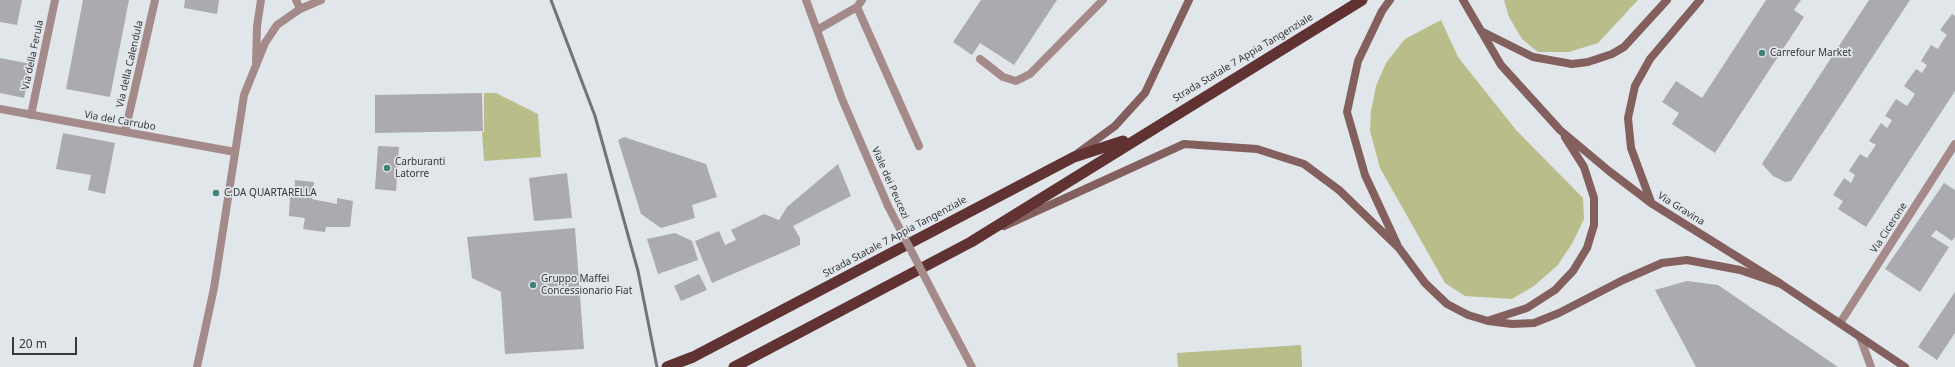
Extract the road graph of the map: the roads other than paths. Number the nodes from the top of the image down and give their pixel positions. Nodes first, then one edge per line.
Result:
1 (55, 0) edge
2 (155, 0) edge
3 (261, 0) edge
4 (296, 0) edge
5 (321, 0) edge
6 (806, 0) edge
7 (1103, 0) edge
8 (1189, 0) edge
9 (1362, 0) edge
10 (1390, 0) edge
11 (1463, 0) edge
12 (1667, 0) edge
13 (1700, 0) edge
14 (860, 3) edge
15 (300, 9) junction
16 (817, 30) junction
17 (1480, 31) junction
18 (980, 59) dead end
19 (256, 65) junction
20 (0, 109) edge
21 (31, 115) junction
22 (1560, 130) junction
23 (125, 132) junction
24 (1137, 137) junction
25 (1955, 144) edge
26 (919, 146) dead end
27 (235, 152) junction
28 (1074, 157) junction
29 (1652, 203) junction
30 (970, 242) junction
31 (1399, 248) junction
32 (1781, 284) junction
33 (1488, 321) junction
34 (1840, 323) junction
35 (1860, 336) junction
36 (197, 367) edge
37 (667, 367) edge
38 (734, 367) edge
39 (972, 367) edge
40 (1871, 367) edge
41 (1905, 367) edge

1 - 21 street, Via della Ferula
2 - 23 street, Via della Calendula
3 - 19 street
4 - 15 street
5 - 15 street
6 - 16 street, Viale dei Peucezi
7 - 18 street
8 - 28 main road
9 - 24 highway, Strada Statale 7 Appia Tangenziale
10 - 31 main road
11 - 17 main road, Via Gravina
12 - 17 main road
13 - 29 main road
14 - 16 street
14 - 26 street
15 - 19 street
16 - 39 street, Viale dei Peucezi, bridge
17 - 22 main road, Via Gravina
19 - 27 street
20 - 21 street, Via del Carrubo
21 - 23 street, Via del Carrubo
22 - 29 main road, Via Gravina
22 - 33 main road
23 - 27 street, Via del Carrubo
24 - 28 highway, Strada Statale 7 Appia Tangenziale
24 - 30 highway, Strada Statale 7 Appia Tangenziale
25 - 34 street, Via Cicerone
27 - 36 street
28 - 37 highway, Strada Statale 7 Appia Tangenziale
29 - 32 main road, Via Gravina
30 - 31 main road
30 - 38 highway, Strada Statale 7 Appia Tangenziale
31 - 33 main road
32 - 33 main road
32 - 34 main road, Via Gravina
34 - 35 main road, Via Gravina
35 - 40 street
35 - 41 main road, Via Gravina

